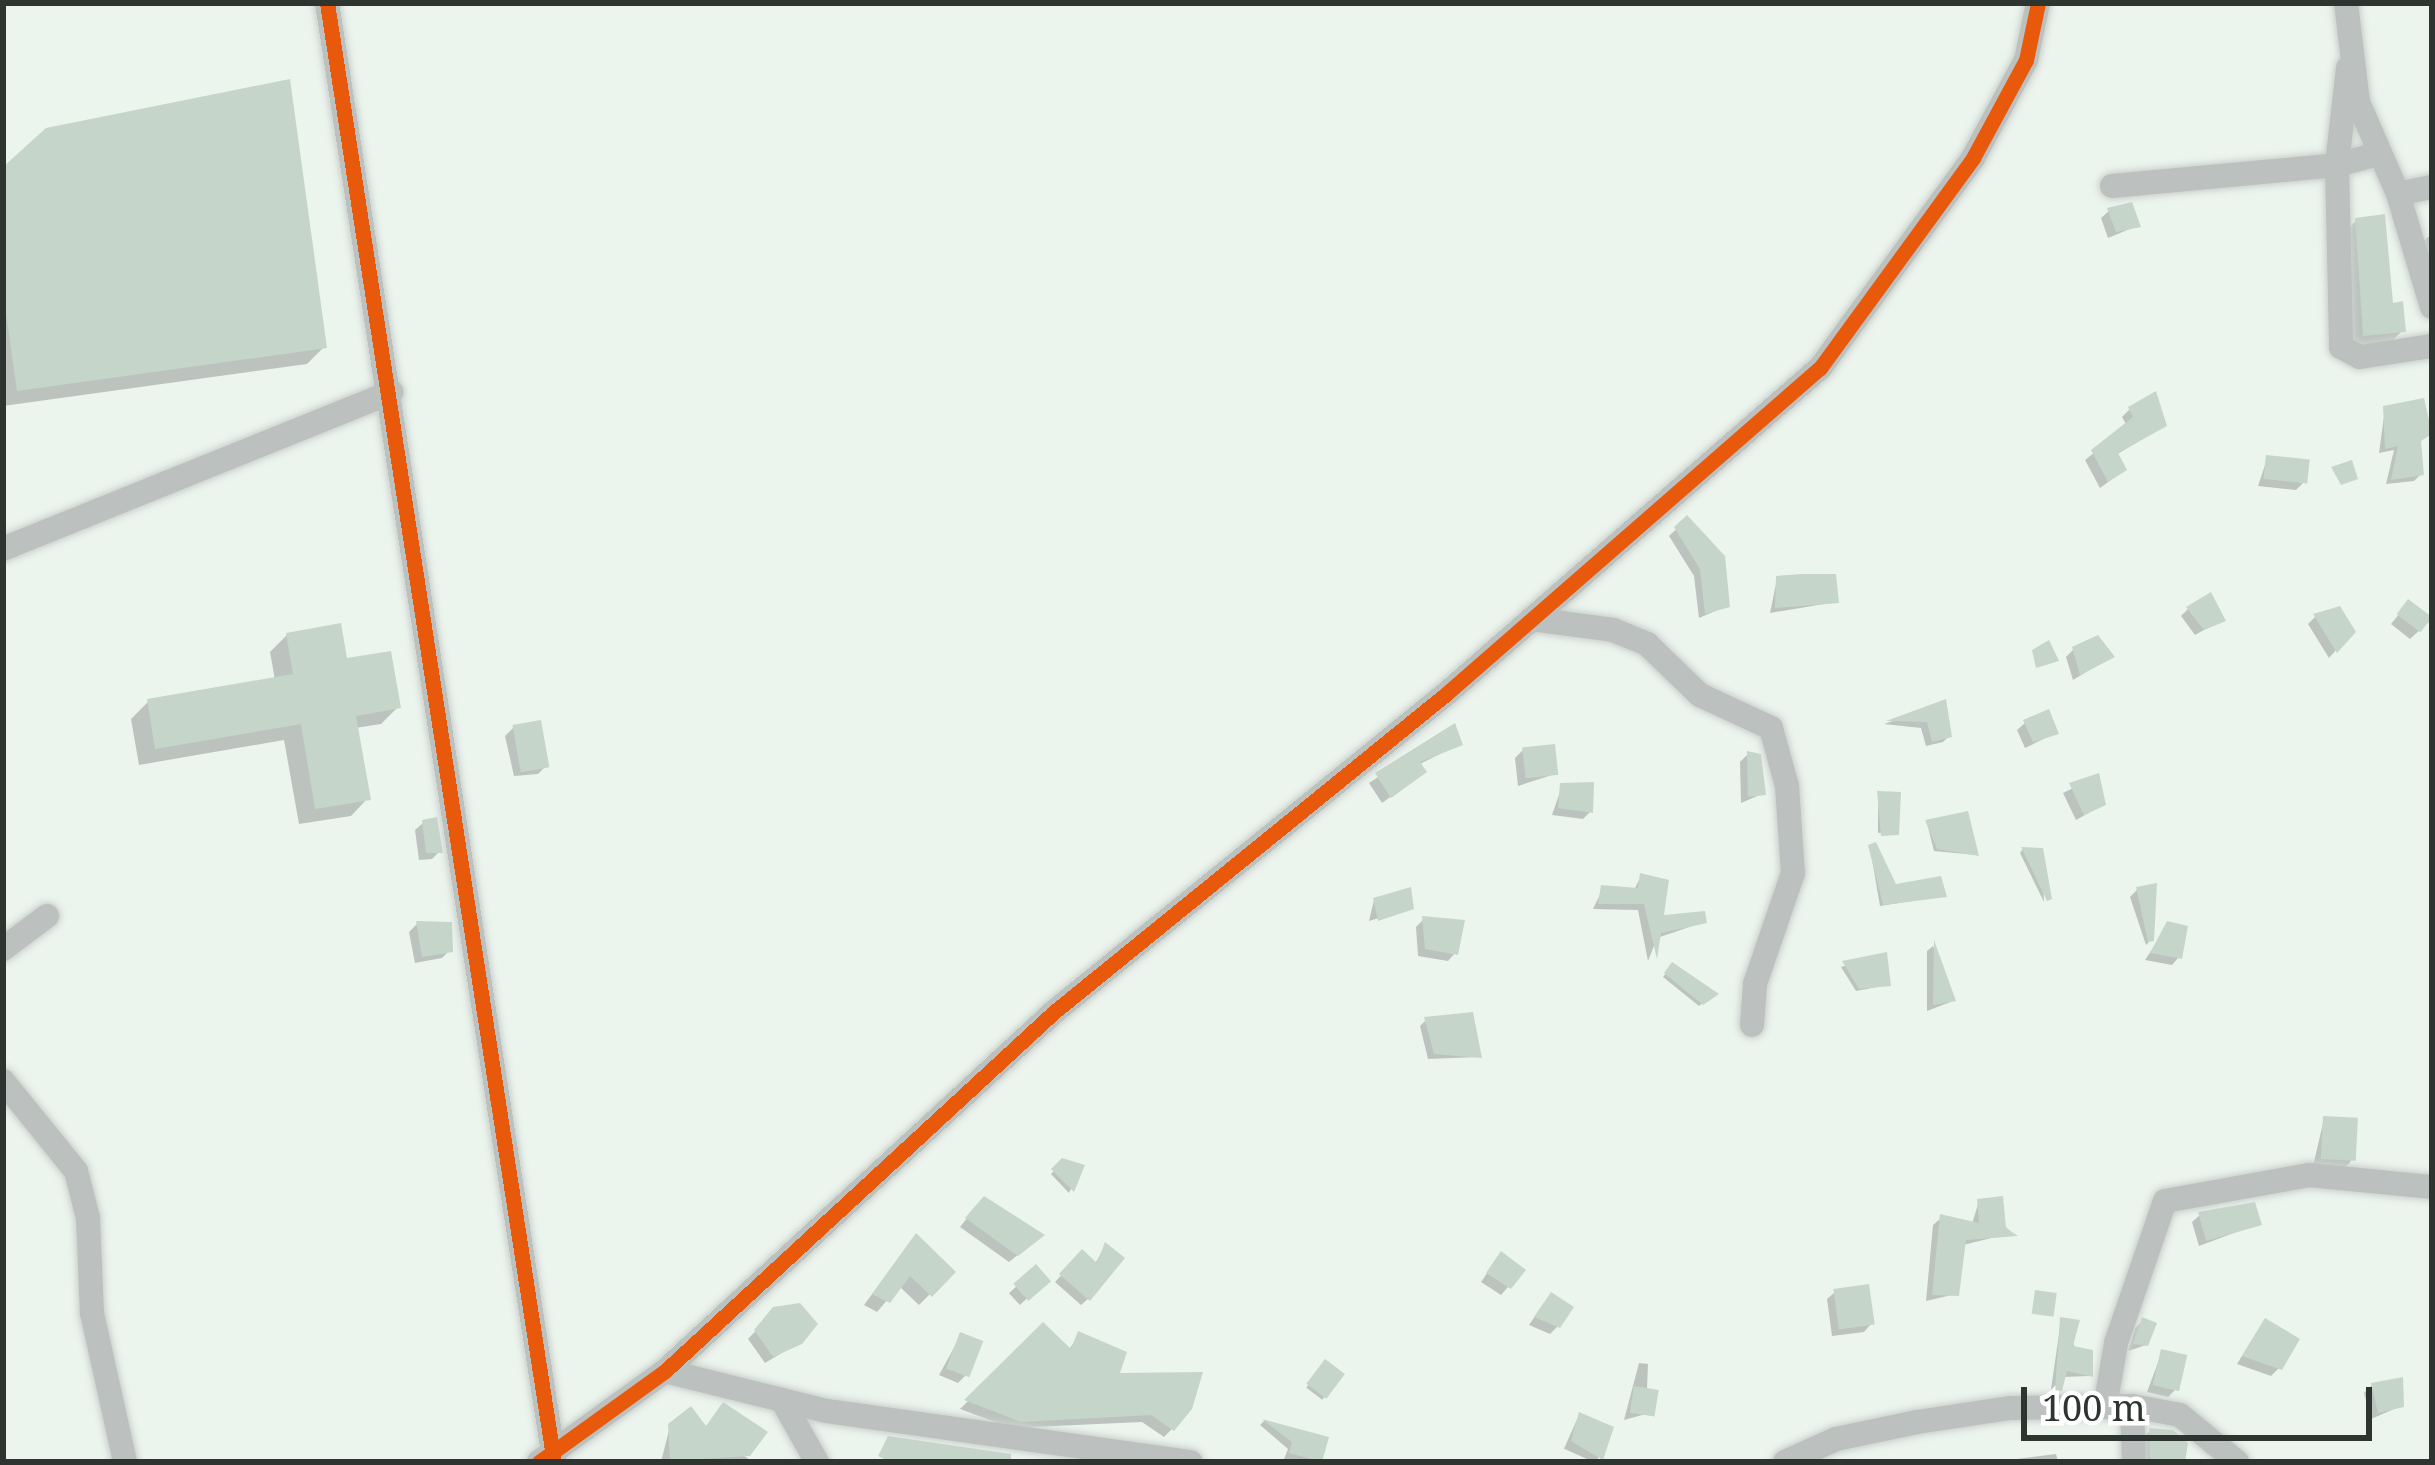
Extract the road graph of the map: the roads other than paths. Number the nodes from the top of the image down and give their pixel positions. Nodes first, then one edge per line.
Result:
1 (328, 3) edge
2 (2038, 3) edge
3 (2346, 3) edge
4 (2348, 68) junction
5 (2378, 154) junction
6 (2337, 165) junction
7 (2112, 186) dead end
8 (2432, 188) edge
9 (2398, 194) junction
10 (2432, 307) edge
11 (2432, 346) edge
12 (392, 392) junction
13 (3, 549) edge
14 (1531, 619) junction
15 (47, 916) dead end
16 (3, 949) edge
17 (1752, 1025) dead end
18 (3, 1081) edge
19 (2432, 1187) edge
20 (665, 1371) junction
21 (782, 1400) junction
22 (2132, 1406) junction
23 (2105, 1407) junction
24 (549, 1458) edge
25 (125, 1462) edge
26 (817, 1462) edge
27 (1190, 1462) edge
28 (1785, 1462) edge
29 (2134, 1462) edge
30 (2237, 1462) edge

1 - 12 street
2 - 14 street
3 - 4 street
4 - 5 street
4 - 6 street
5 - 6 street
5 - 9 street
6 - 7 street
6 - 11 street
8 - 9 street
9 - 10 street
12 - 13 street
12 - 24 street
14 - 17 street
14 - 20 street
15 - 16 street
18 - 25 street
19 - 23 street
20 - 21 street
20 - 24 street
21 - 26 street
21 - 27 street
22 - 23 street
22 - 29 street
22 - 30 street
23 - 28 street

